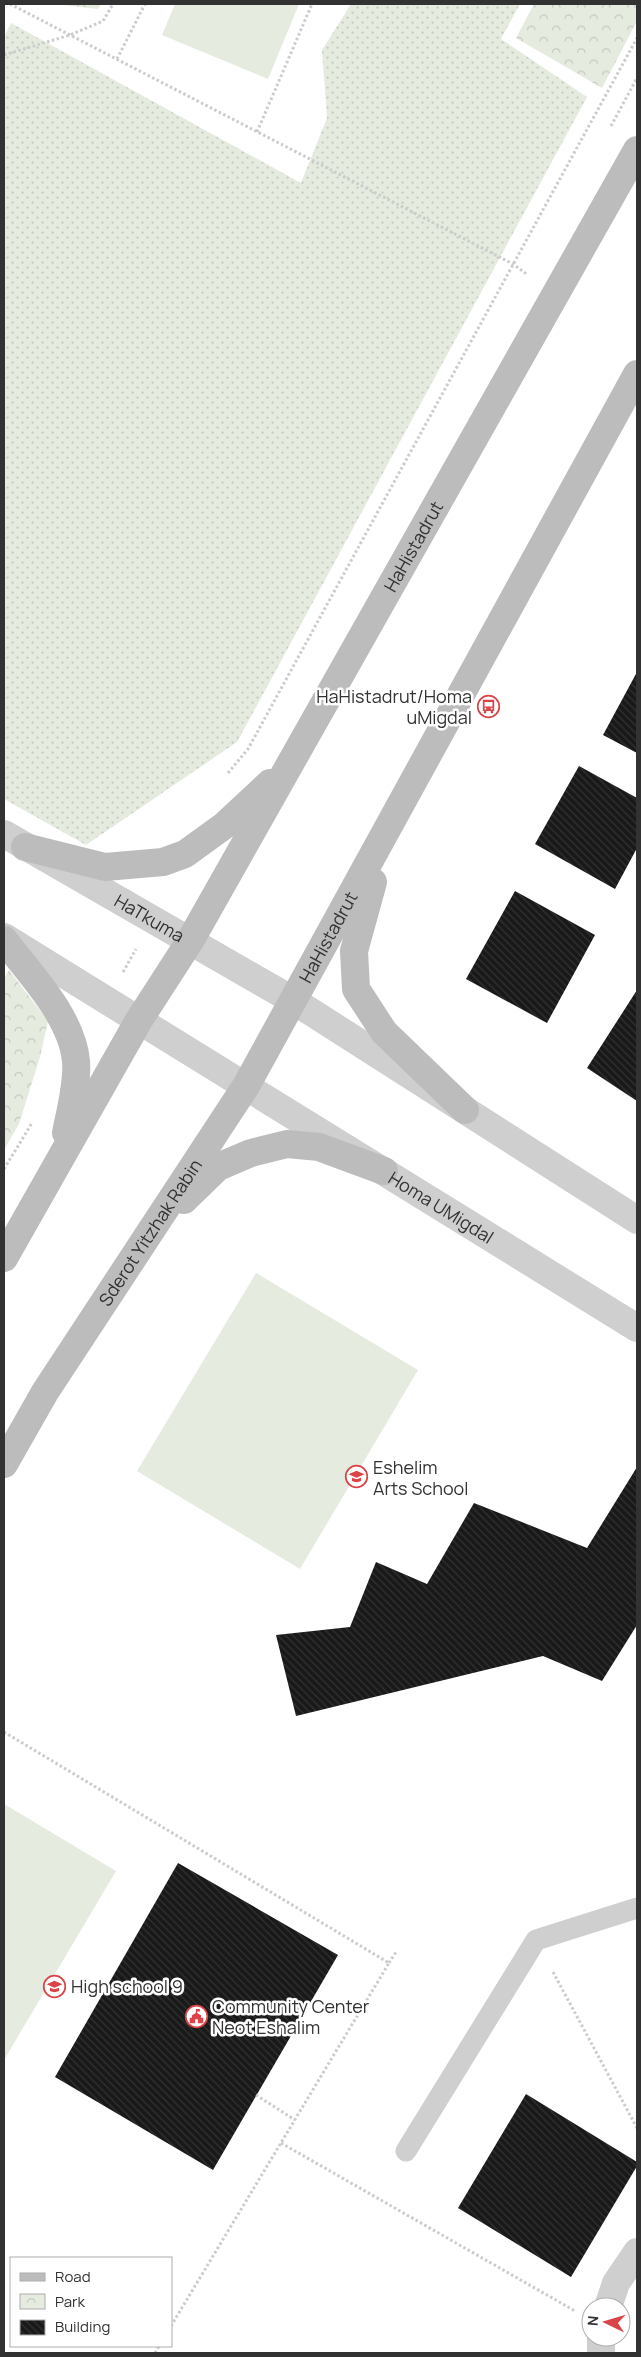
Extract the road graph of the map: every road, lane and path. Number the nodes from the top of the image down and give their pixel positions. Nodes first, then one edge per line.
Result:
1 (10, 4) edge
2 (113, 4) edge
3 (145, 4) edge
4 (312, 4) edge
5 (70, 35) junction
6 (637, 38) edge
7 (4, 55) edge
8 (117, 59) junction
9 (257, 132) junction
10 (637, 150) edge
11 (513, 264) junction
12 (529, 275) dead end
13 (637, 374) edge
14 (248, 749) dead end
15 (288, 768) junction
16 (399, 810) junction
17 (14, 841) edge
18 (4, 939) edge
19 (190, 941) junction
20 (294, 1001) junction
21 (139, 1020) junction
22 (246, 1086) junction
23 (465, 1110) junction
24 (34, 1114) dead end
25 (61, 1158) junction
26 (4, 1169) edge
27 (384, 1171) junction
28 (637, 1220) edge
29 (147, 1236) junction
30 (4, 1258) edge
31 (637, 1328) edge
32 (4, 1464) edge
33 (4, 1732) edge
34 (637, 1908) edge
35 (536, 1940) junction
36 (396, 1952) dead end
37 (389, 1963) junction
38 (256, 2095) dead end
39 (295, 2120) junction
40 (637, 2128) edge
41 (281, 2143) junction
42 (406, 2152) dead end
43 (637, 2252) edge
44 (611, 2297) edge
45 (581, 2314) edge
46 (172, 2324) edge

1 - 5 path
2 - 5 path
3 - 8 path
4 - 9 path
5 - 7 path
5 - 8 path
6 - 11 path
8 - 9 path
9 - 11 path
10 - 15 main road, HaHistadrut
11 - 12 path
11 - 14 path
13 - 16 main road, HaHistadrut
15 - 17 main road
15 - 19 main road, HaHistadrut
16 - 20 main road, HaHistadrut
16 - 23 main road
17 - 19 street, HaTkuma
18 - 21 street
18 - 25 main road
19 - 20 street, HaTkuma
19 - 21 main road
20 - 22 main road, Sderot Yitzhak Rabin
20 - 23 street
21 - 22 street
21 - 25 main road
22 - 27 street, Homa UMigdal
22 - 29 main road, Sderot Yitzhak Rabin
23 - 28 street
24 - 26 path
25 - 30 main road
27 - 29 main road
27 - 31 street, Homa UMigdal
29 - 32 main road, Sderot Yitzhak Rabin
33 - 37 path
34 - 35 lane
35 - 40 path
35 - 42 lane
36 - 37 path
37 - 39 path
38 - 39 path
39 - 41 path
41 - 45 path
41 - 46 path
43 - 44 street

